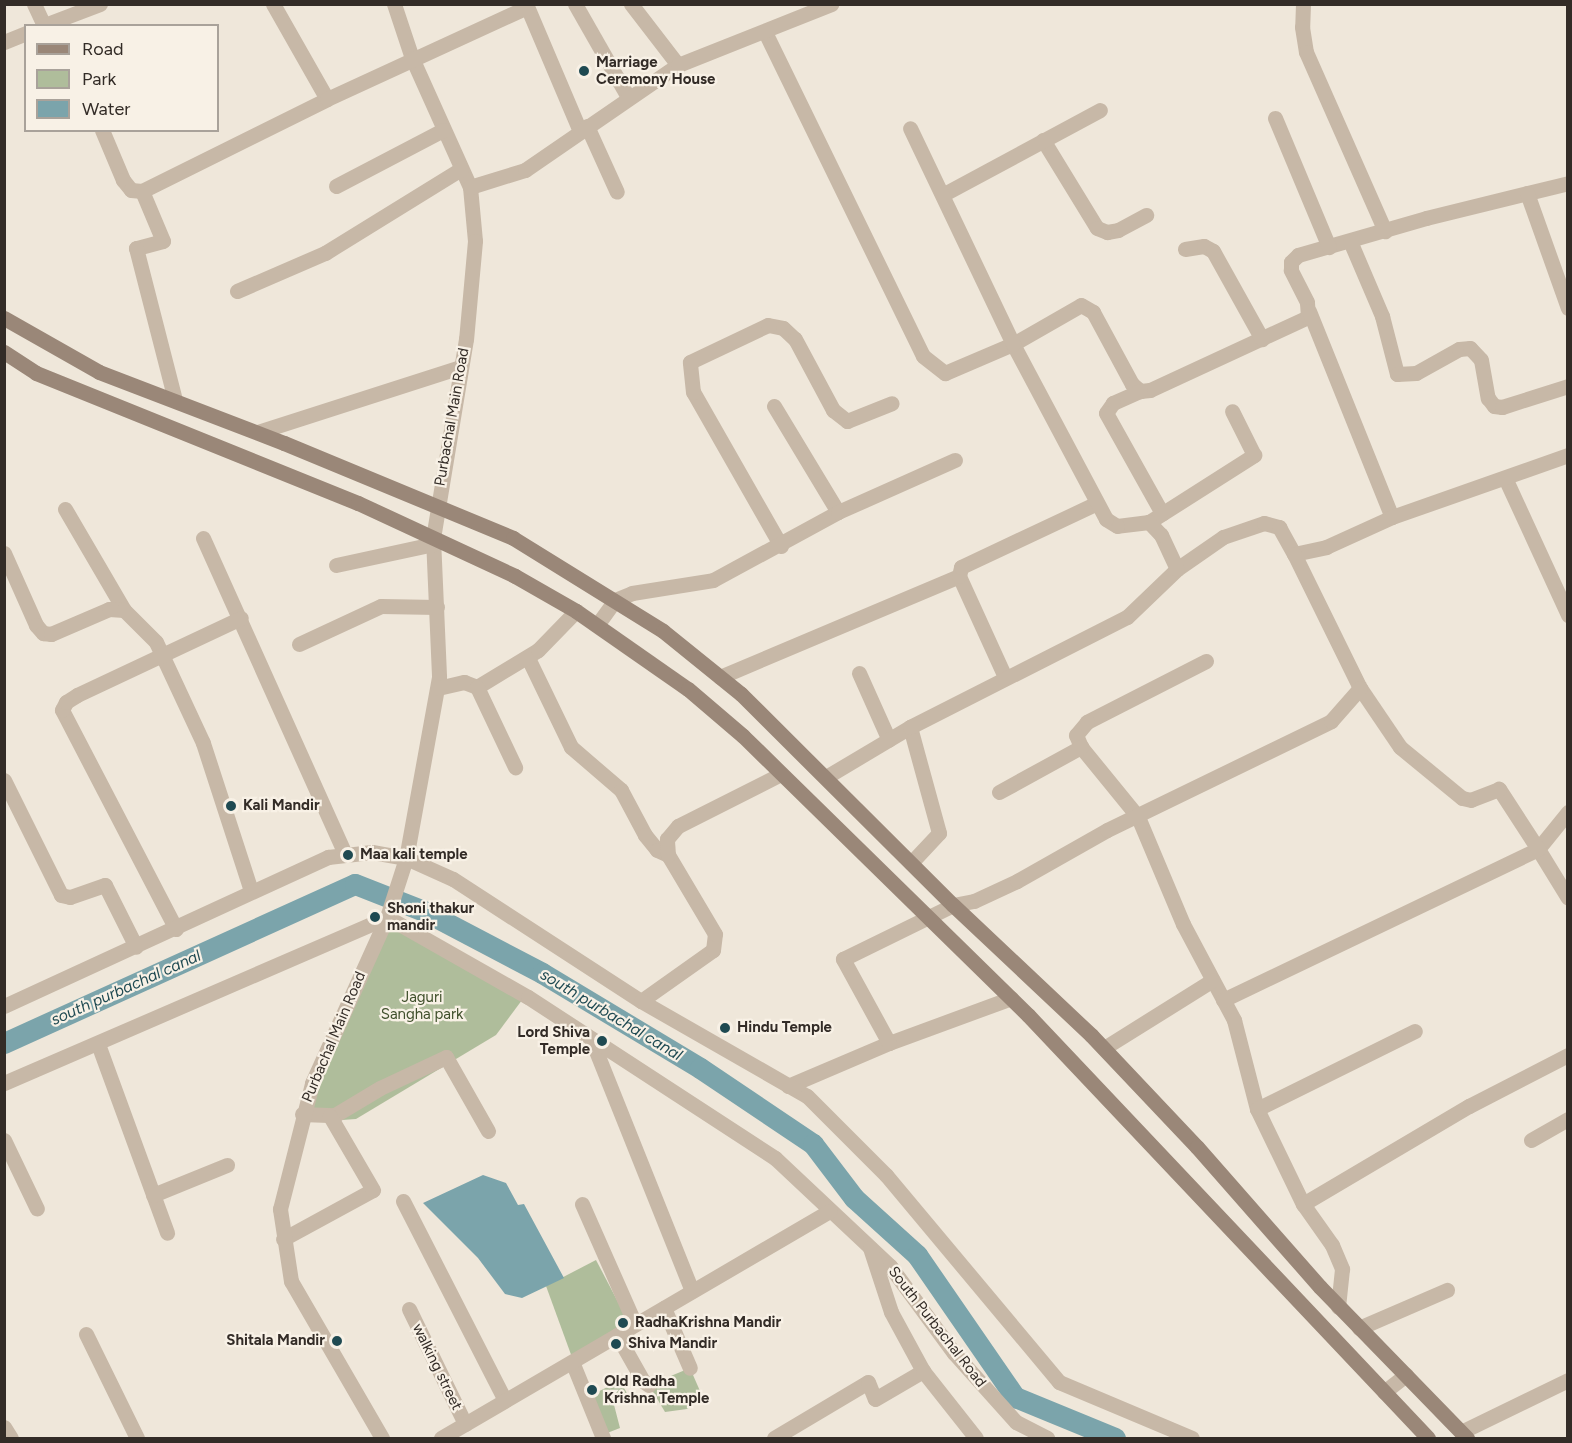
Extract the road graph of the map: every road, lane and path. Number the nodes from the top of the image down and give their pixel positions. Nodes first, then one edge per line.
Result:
1 (34, 4) edge
2 (100, 4) edge
3 (273, 4) edge
4 (394, 4) edge
5 (575, 4) edge
6 (631, 4) edge
7 (831, 4) edge
8 (1303, 4) edge
9 (527, 6) edge
10 (50, 24) edge
11 (765, 32) junction
12 (24, 34) edge
13 (4, 42) edge
14 (412, 58) junction
15 (678, 65) junction
16 (628, 97) junction
17 (327, 99) junction
18 (1100, 110) dead end
19 (1275, 118) dead end
20 (910, 128) dead end
21 (583, 129) junction
22 (444, 130) junction
23 (103, 132) edge
24 (1043, 140) junction
25 (461, 169) junction
26 (1568, 183) edge
27 (336, 186) dead end
28 (470, 187) junction
29 (142, 191) junction
30 (617, 192) dead end
31 (1527, 193) junction
32 (944, 194) junction
33 (1146, 215) dead end
34 (1385, 231) junction
35 (1350, 241) junction
36 (1329, 247) junction
37 (1185, 249) dead end
38 (1563, 281) edge
39 (237, 291) dead end
40 (1568, 308) edge
41 (1309, 311) junction
42 (4, 318) edge
43 (1262, 339) junction
44 (1013, 344) junction
45 (4, 352) edge
46 (461, 367) junction
47 (1568, 386) edge
48 (1140, 391) junction
49 (175, 400) junction
50 (892, 403) dead end
51 (774, 406) dead end
52 (1232, 411) dead end
53 (258, 432) junction
54 (1568, 455) edge
55 (955, 460) dead end
56 (1506, 480) junction
57 (1097, 503) junction
58 (437, 504) junction
59 (65, 509) dead end
60 (838, 512) junction
61 (1155, 517) junction
62 (1392, 517) junction
63 (203, 538) dead end
64 (433, 541) junction
65 (781, 546) junction
66 (4, 553) edge
67 (1294, 554) junction
68 (336, 565) dead end
69 (1177, 569) junction
70 (959, 576) junction
71 (615, 600) junction
72 (437, 608) junction
73 (124, 610) junction
74 (576, 610) junction
75 (1568, 615) edge
76 (241, 618) junction
77 (597, 625) junction
78 (299, 644) dead end
79 (163, 655) junction
80 (528, 658) junction
81 (1206, 661) dead end
82 (859, 672) dead end
83 (720, 676) junction
84 (1005, 677) junction
85 (477, 687) junction
86 (438, 688) junction
87 (1360, 688) junction
88 (910, 727) junction
89 (889, 740) junction
90 (1081, 747) junction
91 (515, 766) dead end
92 (781, 774) junction
93 (826, 777) junction
94 (4, 780) edge
95 (999, 792) dead end
96 (1568, 812) edge
97 (1138, 817) junction
98 (1538, 849) junction
99 (344, 852) junction
100 (668, 855) junction
101 (405, 862) junction
102 (911, 863) junction
103 (251, 891) junction
104 (1568, 898) edge
105 (952, 905) junction
106 (389, 914) junction
107 (927, 920) junction
108 (176, 929) junction
109 (136, 947) junction
110 (1213, 980) junction
111 (1011, 998) junction
112 (1223, 1000) junction
113 (641, 1001) junction
114 (4, 1006) edge
115 (1415, 1031) dead end
116 (592, 1041) junction
117 (889, 1043) junction
118 (98, 1044) junction
119 (1104, 1048) junction
120 (1568, 1055) edge
121 (4, 1083) edge
122 (788, 1086) junction
123 (1257, 1109) junction
124 (302, 1114) junction
125 (330, 1116) junction
126 (1568, 1119) edge
127 (488, 1131) dead end
128 (4, 1140) edge
129 (1531, 1140) dead end
130 (228, 1166) dead end
131 (153, 1195) junction
132 (403, 1201) dead end
133 (582, 1204) dead end
134 (1303, 1204) junction
135 (37, 1209) dead end
136 (829, 1211) junction
137 (167, 1233) dead end
138 (283, 1239) junction
139 (870, 1248) junction
140 (1447, 1290) dead end
141 (693, 1291) junction
142 (1338, 1307) junction
143 (664, 1308) junction
144 (409, 1309) dead end
145 (635, 1324) junction
146 (1359, 1328) junction
147 (86, 1334) dead end
148 (617, 1335) junction
149 (573, 1364) junction
150 (690, 1368) dead end
151 (923, 1371) junction
152 (1406, 1375) junction
153 (1568, 1380) edge
154 (649, 1385) dead end
155 (1384, 1392) junction
156 (505, 1400) junction
157 (465, 1424) junction
158 (4, 1427) edge
159 (1464, 1435) edge
160 (11, 1438) edge
161 (137, 1438) edge
162 (382, 1438) edge
163 (441, 1438) edge
164 (603, 1438) edge
165 (774, 1438) edge
166 (976, 1438) edge
167 (1047, 1438) edge
168 (1192, 1438) edge
169 (1428, 1438) edge

1 - 10 street
2 - 10 street
3 - 17 street
4 - 14 street, Purbachal Main Road
5 - 16 street
6 - 15 street
7 - 11 street
8 - 34 street
9 - 14 street
9 - 21 street
11 - 15 street
11 - 44 street
12 - 13 street
14 - 17 street
14 - 22 street, Purbachal Main Road
15 - 16 street
16 - 21 street
17 - 29 street
18 - 24 street
19 - 36 street
20 - 32 street
21 - 28 street
21 - 30 street
22 - 25 street, Purbachal Main Road
22 - 27 street
23 - 29 street
24 - 32 street
24 - 33 street
25 - 28 street, Purbachal Main Road
25 - 39 street
26 - 31 street
28 - 46 street, Purbachal Main Road
29 - 49 street
31 - 34 street
31 - 38 street
32 - 44 street
34 - 35 street
35 - 36 street
35 - 47 street
36 - 41 street
37 - 43 street
38 - 40 street
41 - 43 street
41 - 62 street
42 - 49 main road
43 - 48 street
44 - 48 street
44 - 57 street
45 - 64 main road
46 - 53 street
46 - 58 street, Purbachal Main Road
48 - 61 street
49 - 53 main road
50 - 65 street
51 - 60 street
52 - 61 street
53 - 58 main road
54 - 56 street
55 - 60 street
56 - 62 street
56 - 75 street
57 - 61 street
57 - 70 street
58 - 64 street, Purbachal Main Road
58 - 71 main road
59 - 73 street
60 - 65 street
61 - 69 street
62 - 67 street
63 - 76 street
64 - 68 street
64 - 72 street, Purbachal Main Road
64 - 74 main road
65 - 71 street
66 - 73 street
67 - 69 street
67 - 87 street
69 - 84 street
70 - 83 street
70 - 84 street
71 - 77 street
71 - 83 main road
72 - 78 street
72 - 86 street, Purbachal Main Road
73 - 79 street
74 - 77 main road
74 - 80 street
76 - 79 street
76 - 99 street
77 - 92 main road
79 - 103 street
79 - 108 street
80 - 85 street
80 - 100 street
81 - 90 street
82 - 89 street
83 - 93 main road
84 - 88 street
85 - 86 street
85 - 91 street
86 - 101 street, Purbachal Main Road
87 - 97 street
87 - 98 street
88 - 89 street
88 - 102 street
89 - 93 street
90 - 95 street
90 - 97 street
92 - 100 street
92 - 107 main road
93 - 102 main road
94 - 109 street
96 - 98 street
97 - 105 street
97 - 110 street
98 - 104 street
98 - 112 street
99 - 101 street
99 - 103 street
100 - 113 street
101 - 106 street, Purbachal Main Road
101 - 113 street
102 - 105 main road
103 - 108 street
105 - 107 street
105 - 119 main road
106 - 116 street, South Purbachal Road
106 - 118 street
106 - 124 street, Purbachal Main Road
107 - 111 main road
107 - 117 street
108 - 109 street
109 - 114 street
110 - 112 street
110 - 119 street
111 - 117 street
111 - 155 main road
112 - 123 street
113 - 122 street
115 - 123 street
116 - 136 street, South Purbachal Road
116 - 141 street
117 - 122 street
118 - 121 street
118 - 131 street
119 - 142 main road
120 - 134 street
122 - 168 street
123 - 134 street
124 - 125 street
124 - 138 street, Purbachal Main Road
125 - 127 street
125 - 138 street
126 - 129 street
128 - 135 street
130 - 131 street
131 - 137 street
132 - 156 street
133 - 145 street
134 - 142 street
136 - 139 street, South Purbachal Road
136 - 141 street
138 - 162 street, Purbachal Main Road
139 - 151 street
139 - 167 street, South Purbachal Road
140 - 146 street
141 - 143 street
142 - 146 main road
143 - 145 street
143 - 150 street
144 - 157 street, walking street
145 - 148 street
146 - 152 main road
147 - 161 street
148 - 149 street
148 - 154 street
149 - 156 street
149 - 164 street
151 - 165 street
151 - 166 street
152 - 155 street
152 - 159 main road
153 - 159 street
155 - 169 main road
156 - 157 street
157 - 163 street
158 - 160 street

